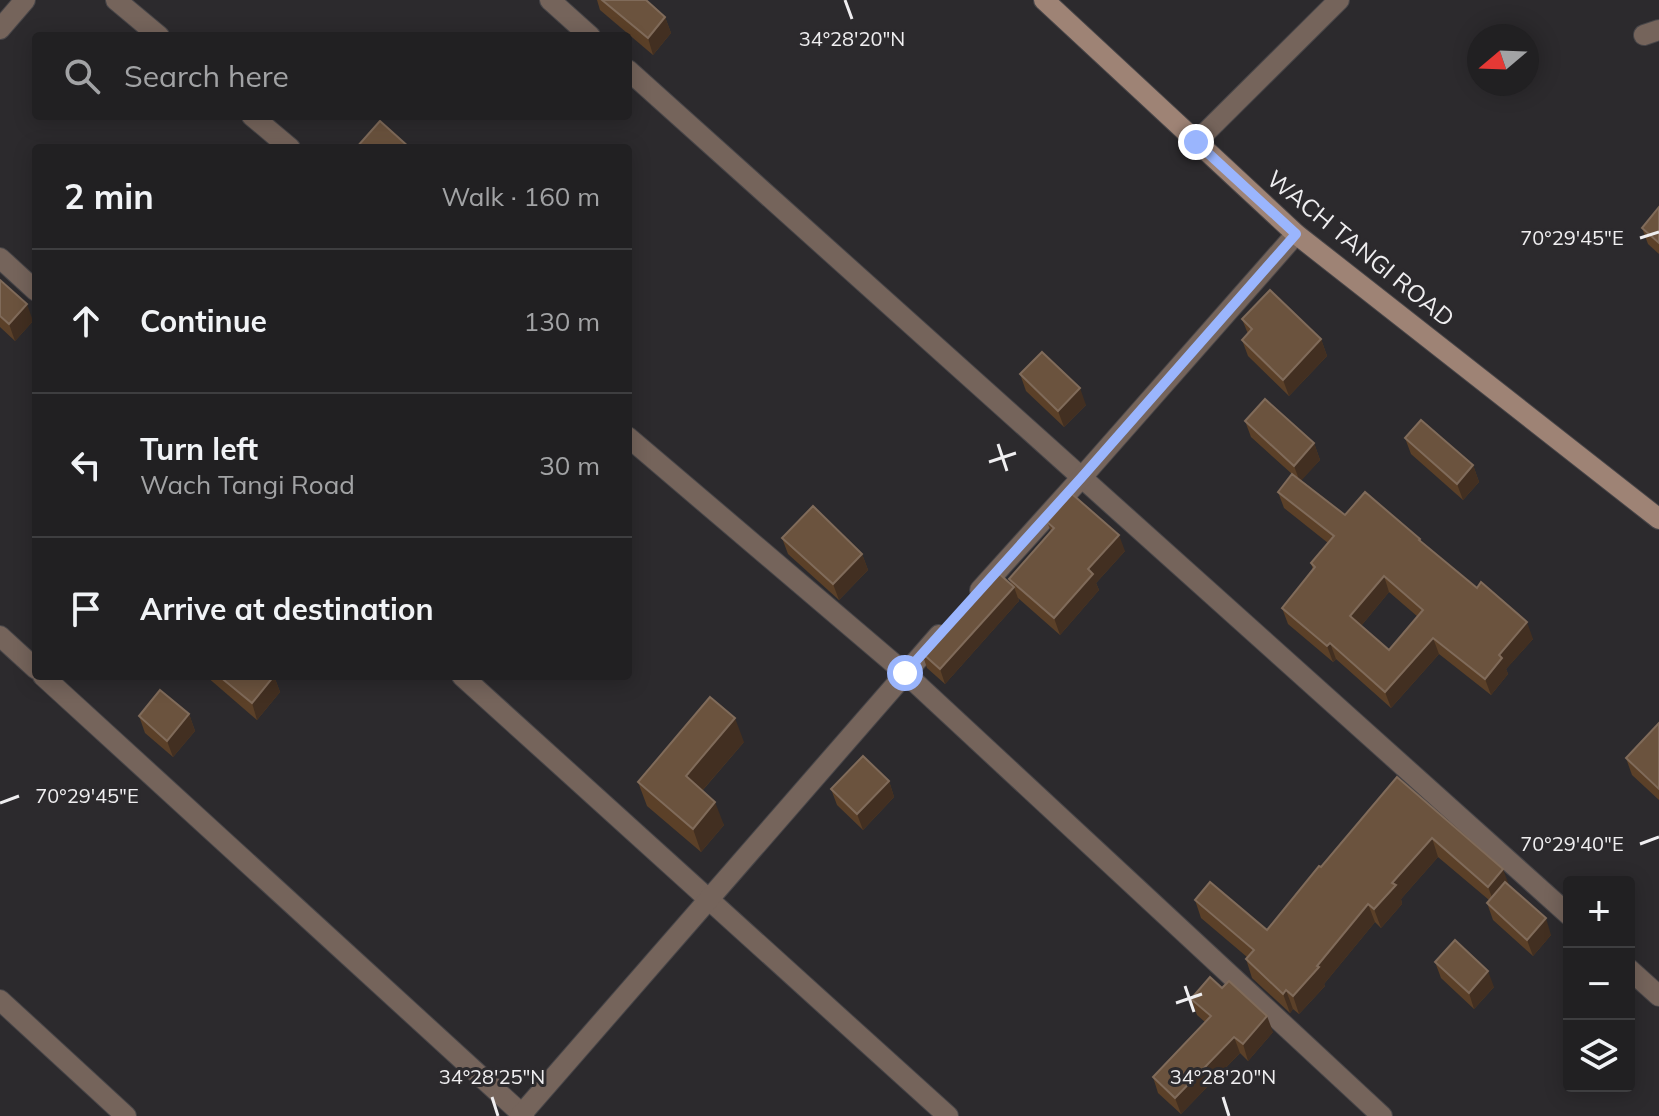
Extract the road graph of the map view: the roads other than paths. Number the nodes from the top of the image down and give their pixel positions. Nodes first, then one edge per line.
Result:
1 (25, 0) edge
2 (116, 0) edge
3 (550, 0) edge
4 (1044, 0) edge
5 (1339, 0) edge
6 (0, 29) edge
7 (154, 32) edge
8 (586, 32) edge
9 (632, 74) edge
10 (257, 120) edge
11 (1196, 142) junction
12 (285, 144) edge
13 (1296, 234) junction
14 (0, 258) edge
15 (32, 287) edge
16 (632, 440) edge
17 (1082, 477) junction
18 (1659, 519) edge
19 (0, 636) edge
20 (32, 665) edge
21 (905, 673) junction
22 (47, 680) edge
23 (466, 680) edge
24 (710, 900) junction
25 (1563, 910) edge
26 (1635, 974) edge
27 (1659, 996) edge
28 (0, 1000) edge
29 (522, 1115) edge
30 (126, 1116) edge
31 (948, 1116) edge
32 (1382, 1116) edge

1 - 6 street
2 - 7 street
3 - 8 street
4 - 11 main road, WACH TANGI ROAD
5 - 11 street
9 - 17 street
10 - 12 street
11 - 13 main road, WACH TANGI ROAD
13 - 17 street
13 - 18 main road, WACH TANGI ROAD
14 - 15 street
16 - 21 street
17 - 21 street
17 - 25 street
19 - 20 street
21 - 24 street
21 - 32 street
22 - 29 street
23 - 24 street
24 - 29 street
24 - 31 street
26 - 27 street
28 - 30 street

